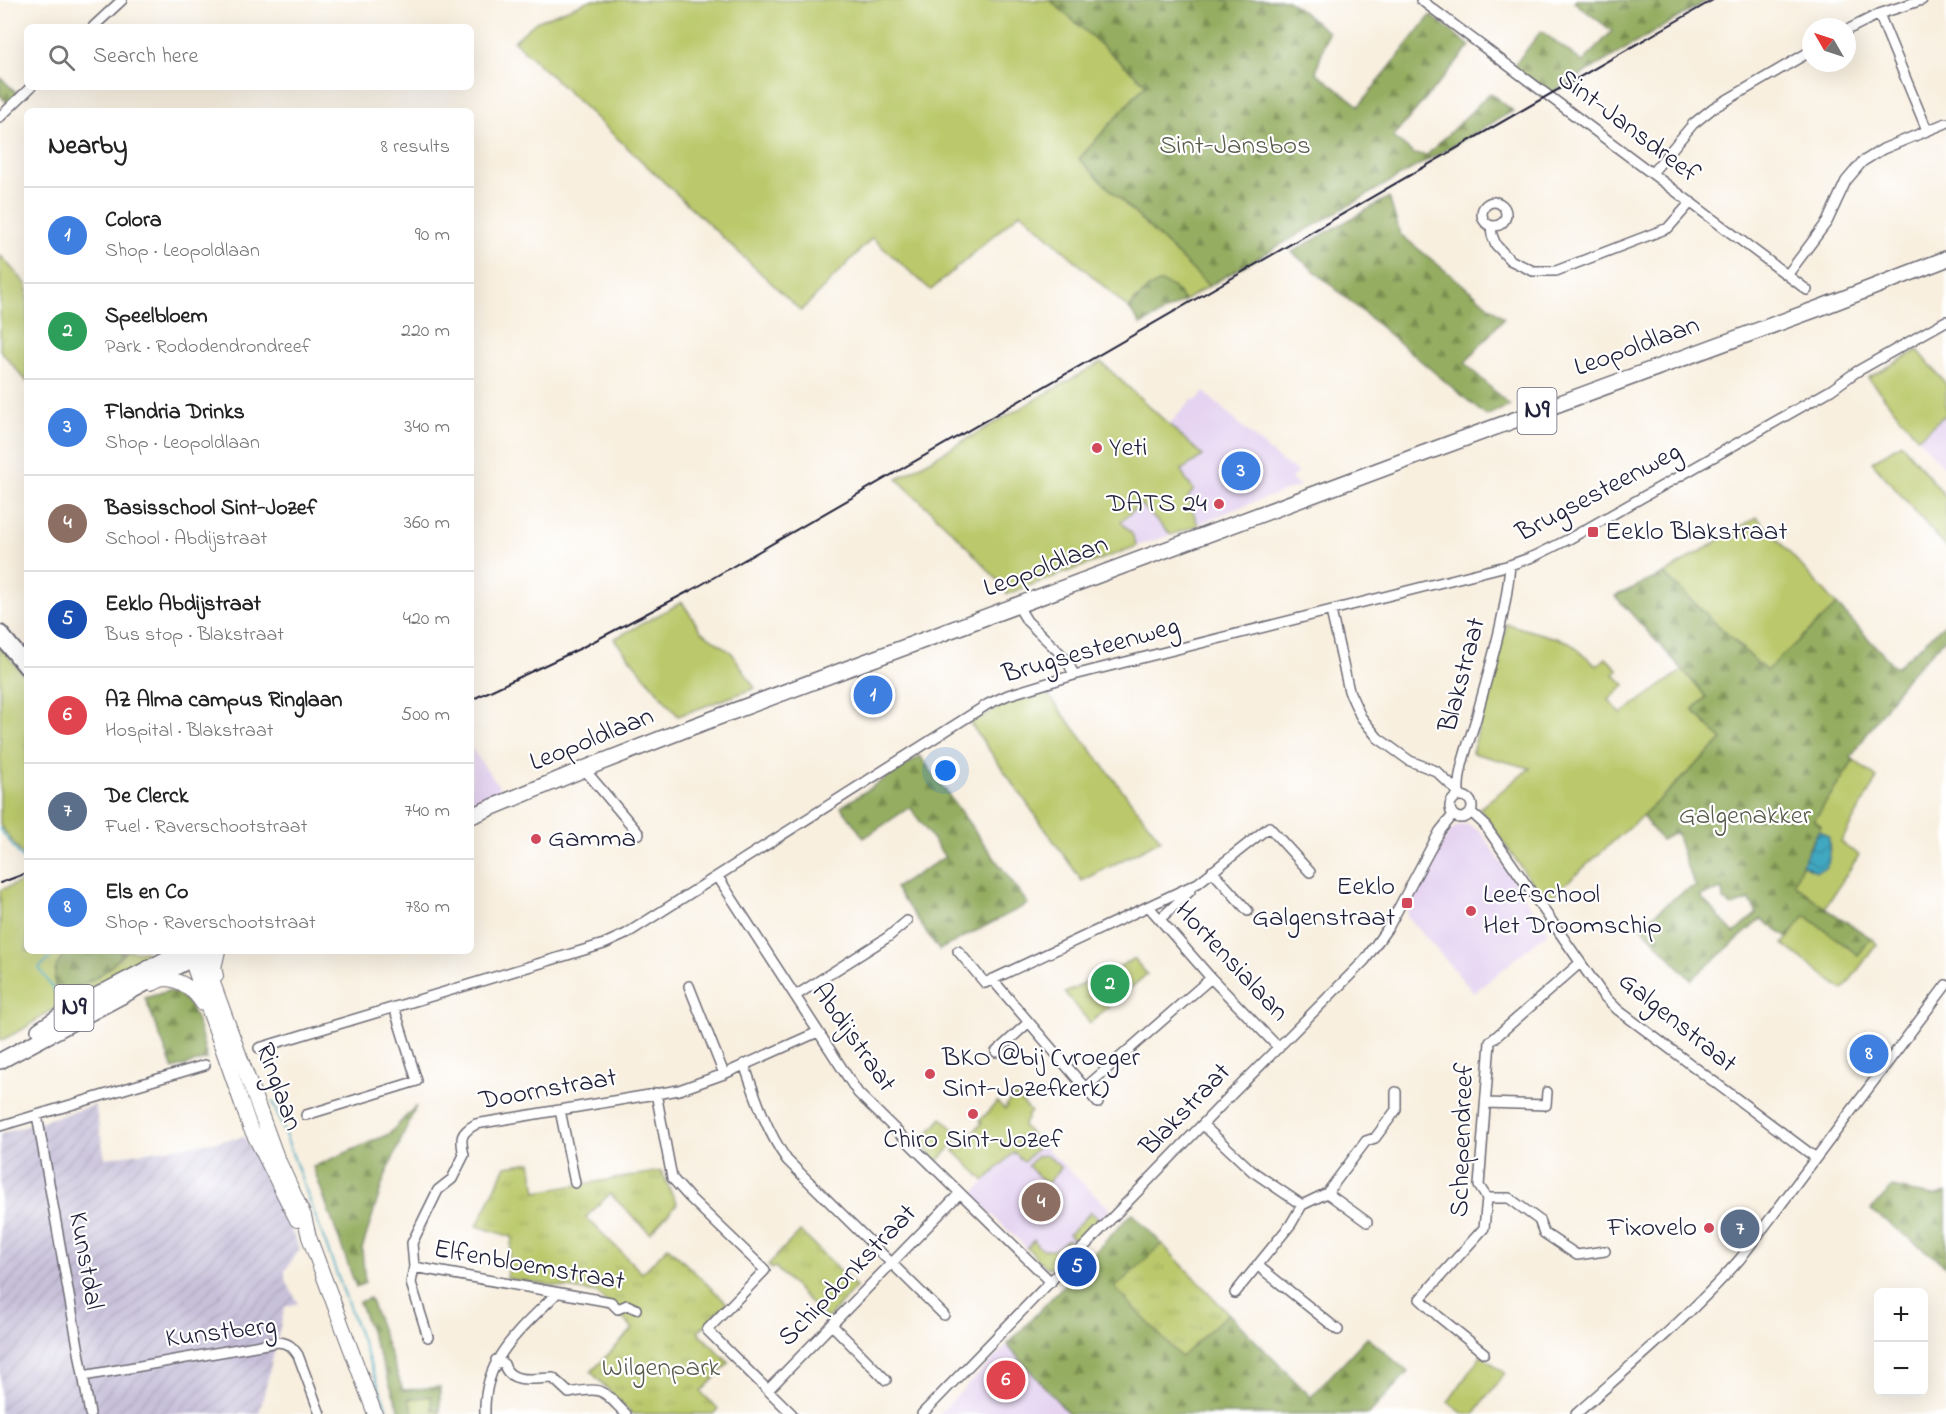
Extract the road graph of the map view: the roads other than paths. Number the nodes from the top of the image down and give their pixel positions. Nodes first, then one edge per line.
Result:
1 (122, 0) edge
2 (1421, 0) edge
3 (1922, 0) edge
4 (1879, 14) junction
5 (96, 24) edge
6 (1856, 26) edge
7 (1802, 56) edge
8 (28, 90) edge
9 (0, 117) edge
10 (1946, 123) edge
11 (1927, 130) junction
12 (1652, 173) junction
13 (1690, 202) junction
14 (1491, 226) dead end
15 (1946, 259) edge
16 (1788, 274) junction
17 (1807, 290) dead end
18 (1946, 321) edge
19 (1510, 565) junction
20 (1018, 606) junction
21 (1331, 610) junction
22 (0, 622) edge
23 (0, 634) edge
24 (24, 649) edge
25 (24, 663) edge
26 (1074, 675) junction
27 (584, 769) junction
28 (1459, 794) junction
29 (1471, 812) junction
30 (474, 815) edge
31 (1453, 815) junction
32 (639, 834) dead end
33 (1212, 872) junction
34 (1310, 872) dead end
35 (718, 877) junction
36 (1198, 883) junction
37 (1149, 907) junction
38 (1248, 911) dead end
39 (1160, 919) junction
40 (907, 921) dead end
41 (958, 951) dead end
42 (155, 954) edge
43 (192, 954) edge
44 (193, 954) edge
45 (195, 954) edge
46 (196, 954) edge
47 (217, 954) edge
48 (1580, 963) junction
49 (151, 967) junction
50 (1211, 978) junction
51 (992, 979) junction
52 (1946, 984) edge
53 (143, 985) junction
54 (689, 986) dead end
55 (216, 990) junction
56 (795, 996) junction
57 (394, 1007) junction
58 (211, 1019) junction
59 (1029, 1022) junction
60 (818, 1032) junction
61 (1279, 1047) junction
62 (260, 1048) dead end
63 (996, 1052) dead end
64 (0, 1053) edge
65 (0, 1061) edge
66 (744, 1064) junction
67 (206, 1065) dead end
68 (724, 1074) junction
69 (1086, 1087) junction
70 (1396, 1092) dead end
71 (1547, 1092) dead end
72 (656, 1093) junction
73 (1098, 1102) dead end
74 (1486, 1103) junction
75 (560, 1110) junction
76 (306, 1115) dead end
77 (37, 1116) junction
78 (1203, 1125) junction
79 (0, 1126) edge
80 (1816, 1158) junction
81 (575, 1183) dead end
82 (960, 1193) junction
83 (1327, 1193) junction
84 (1487, 1198) junction
85 (1302, 1205) junction
86 (1367, 1222) dead end
87 (309, 1237) junction
88 (1605, 1251) dead end
89 (890, 1264) junction
90 (1257, 1265) junction
91 (414, 1267) junction
92 (1051, 1282) junction
93 (557, 1293) junction
94 (1235, 1293) dead end
95 (636, 1309) dead end
96 (944, 1315) dead end
97 (832, 1324) junction
98 (1338, 1330) dead end
99 (428, 1337) dead end
100 (1484, 1353) dead end
101 (496, 1360) junction
102 (83, 1376) junction
103 (886, 1380) dead end
104 (768, 1390) junction
105 (90, 1414) edge
106 (320, 1414) edge
107 (375, 1414) edge
108 (485, 1414) edge
109 (626, 1414) edge
110 (792, 1414) edge
111 (922, 1414) edge
112 (1576, 1414) edge

1 - 5 street
2 - 12 street, Sint-Jansdreef
3 - 4 street
4 - 6 street
4 - 11 street
7 - 12 street
8 - 9 street
10 - 11 street
11 - 16 street
12 - 13 street, Sint-Jansdreef
13 - 14 street
13 - 16 street, Sint-Jansdreef
15 - 20 main road, Leopoldlaan / N9
16 - 17 street, Sint-Jansdreef
18 - 19 street, Brugsesteenweg
19 - 21 street, Brugsesteenweg
19 - 28 street, Blakstraat
20 - 26 street
20 - 27 main road, Leopoldlaan / N9
21 - 26 street, Brugsesteenweg
21 - 28 street
22 - 24 highway
23 - 25 highway
26 - 35 street, Brugsesteenweg
27 - 30 main road, Leopoldlaan / N9
27 - 32 street
28 - 29 street
28 - 31 street
29 - 31 street
29 - 48 street, Galgenstraat
31 - 61 street, Blakstraat
33 - 34 street
33 - 36 street
33 - 38 street
35 - 56 street, Abdijstraat
35 - 57 street, Brugsesteenweg
36 - 37 street
36 - 39 street
37 - 39 street, Hortensialaan
37 - 51 street
39 - 50 street, Hortensialaan
40 - 56 street
41 - 51 street
42 - 49 main road
43 - 49 main road, N9
44 - 53 main road, N9
45 - 58 main road, Ringlaan
46 - 55 main road, Ringlaan
47 - 55 main road
48 - 74 street, Schependreef
48 - 80 street, Galgenstraat
49 - 64 main road, N9
50 - 61 street, Hortensialaan
50 - 69 street
51 - 59 street
52 - 80 street
53 - 58 main road
53 - 65 main road, N9
54 - 68 street
55 - 87 main road, Ringlaan
56 - 60 street, Abdijstraat
57 - 62 street, Brugsesteenweg
57 - 76 street
58 - 87 main road, Ringlaan
59 - 63 street
59 - 69 street
60 - 66 street, Doornstraat
60 - 82 street, Abdijstraat
61 - 78 street, Blakstraat
66 - 68 street, Doornstraat
66 - 89 street
67 - 77 street
68 - 72 street, Doornstraat
69 - 73 street
70 - 83 street
71 - 74 street
72 - 75 street, Doornstraat
72 - 104 street
74 - 84 street, Schependreef
75 - 81 street
75 - 91 street, Doornstraat
77 - 79 street
77 - 102 street, Kunstdal
78 - 85 street
78 - 92 street, Blakstraat
80 - 112 street
82 - 89 street, Schipdonkstraat
82 - 92 street, Abdijstraat
83 - 85 street
83 - 86 street
84 - 88 street
84 - 100 street, Schependreef
85 - 90 street
87 - 107 main road, Ringlaan
89 - 96 street
89 - 97 street, Schipdonkstraat
90 - 94 street
90 - 98 street
91 - 93 street, Elfenbloemstraat
91 - 99 street, Doornstraat
92 - 111 street, Blakstraat
93 - 95 street, Elfenbloemstraat
93 - 101 street
97 - 103 street
97 - 104 street, Schipdonkstraat
101 - 108 street
101 - 109 street
102 - 105 street, Kunstdal
102 - 106 street, Kunstberg
104 - 110 street

